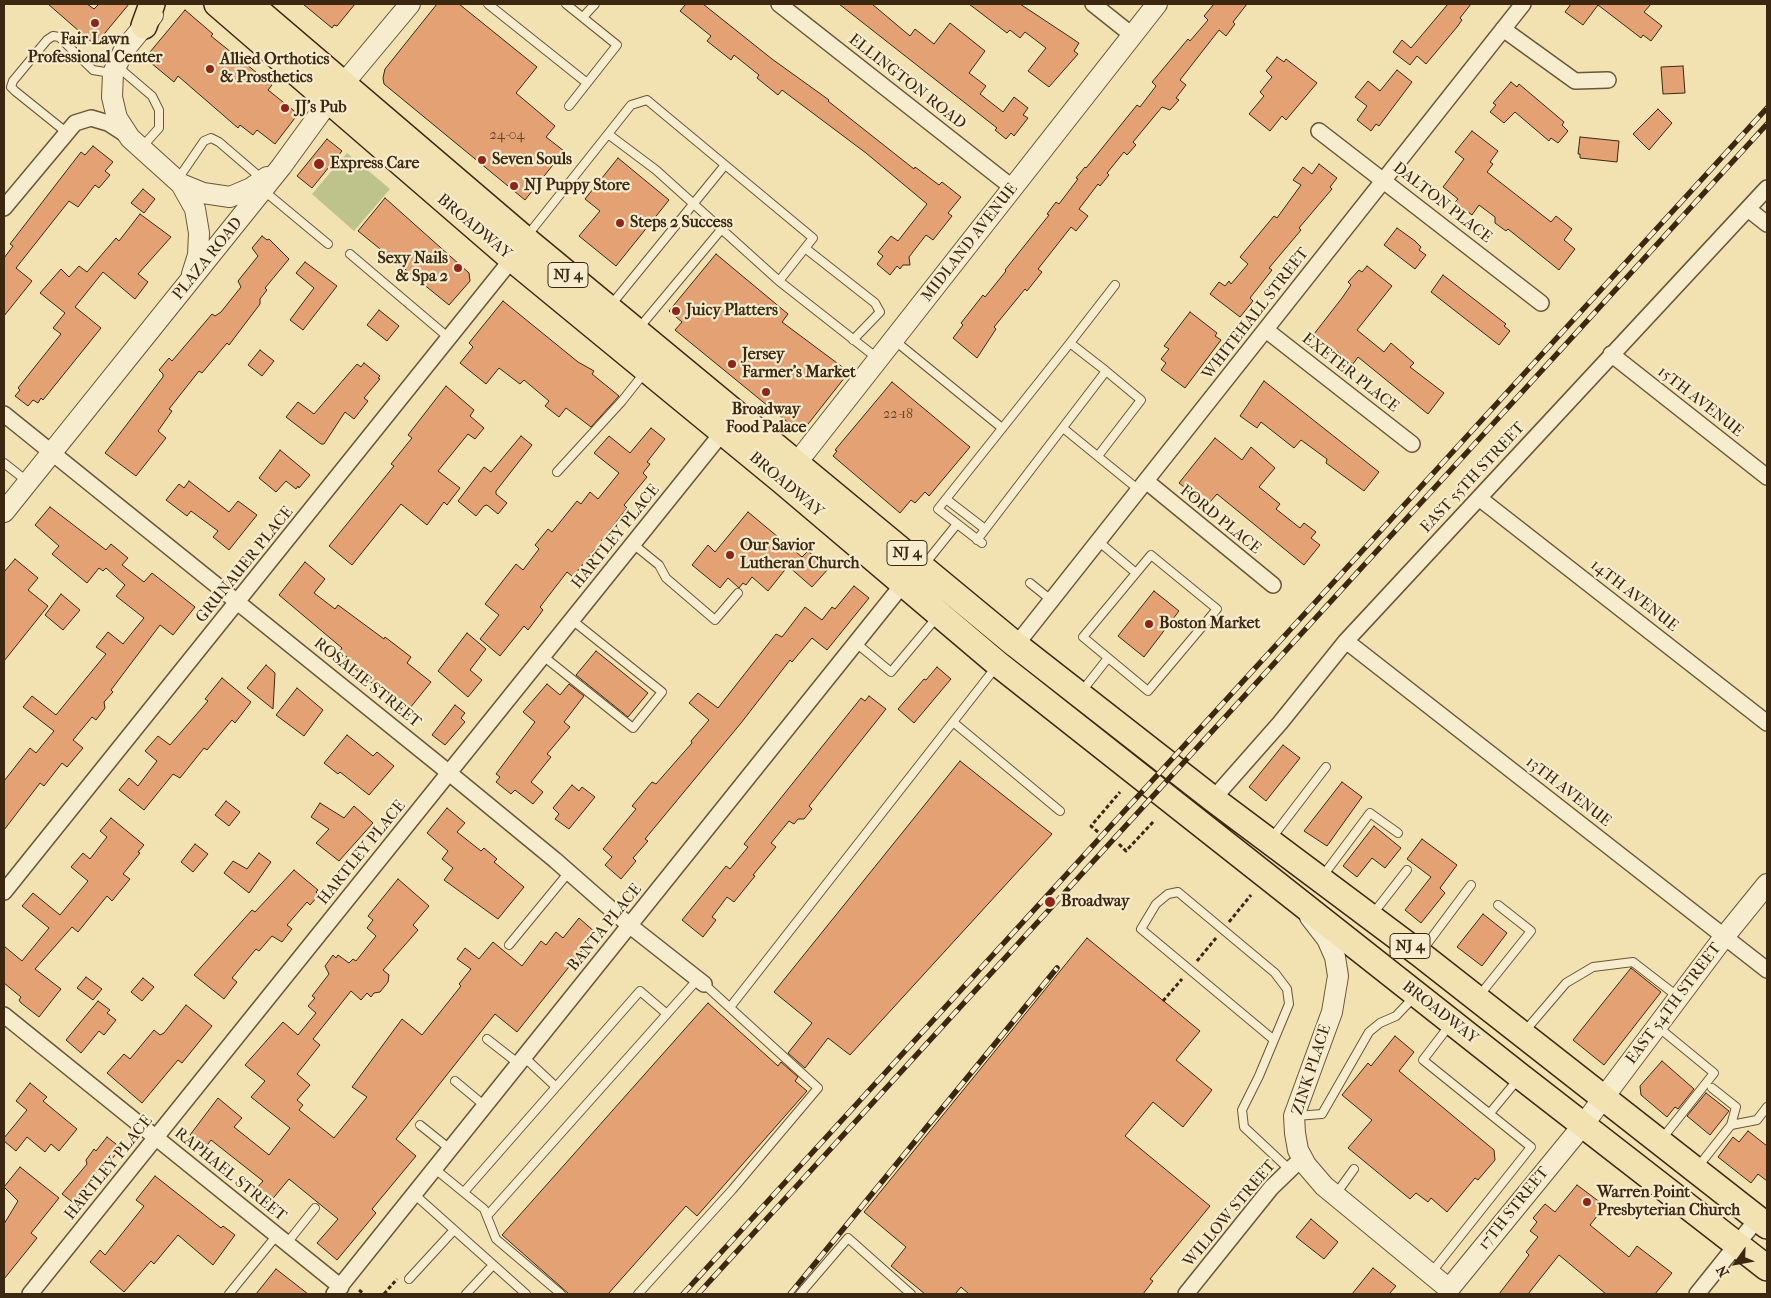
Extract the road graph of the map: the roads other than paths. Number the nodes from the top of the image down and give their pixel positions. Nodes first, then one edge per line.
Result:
1 (162, 4) edge
2 (217, 4) edge
3 (250, 4) edge
4 (410, 4) edge
5 (488, 4) edge
6 (566, 4) edge
7 (595, 4) edge
8 (779, 4) edge
9 (1092, 4) edge
10 (1157, 4) edge
11 (1524, 4) edge
12 (148, 15) edge
13 (584, 17) junction
14 (1503, 29) junction
15 (1132, 35) junction
16 (115, 69) junction
17 (1608, 80) dead end
18 (587, 84) junction
19 (336, 92) junction
20 (569, 106) dead end
21 (1319, 131) dead end
22 (66, 132) junction
23 (608, 134) junction
24 (135, 143) junction
25 (725, 165) junction
26 (1385, 180) junction
27 (179, 182) junction
28 (263, 185) junction
29 (1013, 188) junction
30 (1767, 188) edge
31 (692, 205) junction
32 (4, 208) edge
33 (1748, 209) junction
34 (1767, 224) edge
35 (720, 231) junction
36 (328, 244) dead end
37 (805, 248) junction
38 (519, 249) junction
39 (350, 254) dead end
40 (779, 281) junction
41 (189, 283) junction
42 (1115, 285) dead end
43 (1541, 303) dead end
44 (608, 308) junction
45 (1266, 330) junction
46 (636, 331) junction
47 (449, 338) junction
48 (854, 340) junction
49 (894, 340) junction
50 (1070, 343) junction
51 (1611, 354) junction
52 (878, 359) junction
53 (646, 370) junction
54 (1106, 371) junction
55 (4, 414) edge
56 (1002, 428) junction
57 (1063, 428) junction
58 (722, 433) junction
59 (1412, 444) dead end
60 (52, 452) junction
61 (1098, 456) junction
62 (4, 464) edge
63 (557, 472) dead end
64 (789, 472) junction
65 (1767, 477) edge
66 (28, 482) junction
67 (1142, 485) junction
68 (1478, 498) junction
69 (946, 499) junction
70 (4, 512) edge
71 (957, 524) junction
72 (984, 529) junction
73 (1098, 541) junction
74 (633, 544) junction
75 (923, 567) junction
76 (1136, 573) junction
77 (1030, 583) dead end
78 (903, 584) junction
79 (1273, 585) dead end
80 (738, 593) dead end
81 (1050, 600) junction
82 (237, 602) junction
83 (939, 614) junction
84 (572, 620) junction
85 (1346, 641) junction
86 (856, 643) junction
87 (1016, 645) junction
88 (543, 656) junction
89 (1108, 658) junction
90 (998, 664) junction
91 (1079, 694) junction
92 (953, 722) junction
93 (1767, 723) edge
94 (1326, 766) dead end
95 (449, 772) junction
96 (1213, 798) junction
97 (1060, 811) dead end
98 (1398, 834) dead end
99 (1270, 842) junction
100 (1407, 870) dead end
101 (569, 872) junction
102 (1321, 878) junction
103 (1471, 884) dead end
104 (1767, 884) edge
105 (4, 892) edge
106 (1287, 892) junction
107 (1498, 905) dead end
108 (1370, 916) junction
109 (629, 925) junction
110 (1724, 937) junction
111 (509, 945) dead end
112 (1420, 954) junction
113 (1767, 970) edge
114 (701, 981) junction
115 (1416, 994) junction
116 (1679, 998) junction
117 (1476, 999) junction
118 (731, 1006) junction
119 (667, 1014) junction
120 (4, 1015) edge
121 (1452, 1022) junction
122 (1657, 1026) junction
123 (1522, 1035) junction
124 (487, 1039) dead end
125 (1274, 1040) junction
126 (521, 1061) junction
127 (1520, 1076) junction
128 (455, 1081) dead end
129 (555, 1086) junction
130 (1712, 1088) dead end
131 (1603, 1098) junction
132 (486, 1106) junction
133 (1767, 1107) edge
134 (1490, 1114) junction
135 (1294, 1116) junction
136 (420, 1125) dead end
137 (1583, 1125) junction
138 (1731, 1125) junction
139 (156, 1138) junction
140 (1660, 1142) junction
141 (450, 1149) junction
142 (1296, 1164) junction
143 (435, 1169) junction
144 (1354, 1169) dead end
145 (1696, 1170) junction
146 (464, 1192) junction
147 (414, 1194) junction
148 (1335, 1195) junction
149 (315, 1208) dead end
150 (487, 1216) junction
151 (1763, 1222) edge
152 (454, 1230) junction
153 (282, 1239) junction
154 (1737, 1244) junction
155 (494, 1265) junction
156 (1767, 1268) edge
157 (1430, 1274) junction
158 (409, 1279) road end
159 (338, 1290) edge
160 (1447, 1292) edge
161 (30, 1294) edge
162 (229, 1294) edge
163 (466, 1294) edge
164 (526, 1294) edge
165 (560, 1294) edge
166 (638, 1294) edge
167 (800, 1294) edge
168 (911, 1294) edge
169 (1186, 1294) edge
170 (1697, 1294) edge

1 - 12 street
2 - 19 main road, BROADWAY / NJ 4
3 - 19 main road, BROADWAY / NJ 4
4 - 19 street
5 - 18 lane
6 - 13 lane
7 - 13 lane
8 - 29 street, ELLINGTON ROAD
9 - 15 street
10 - 15 street, MIDLAND AVENUE
11 - 14 street, WHITEHALL STREET
12 - 16 street
13 - 18 lane
14 - 17 street
14 - 26 street, WHITEHALL STREET
15 - 29 street, MIDLAND AVENUE
16 - 22 lane
16 - 24 street
16 - 24 lane
18 - 20 lane
19 - 28 street
19 - 38 main road, BROADWAY / NJ 4
21 - 26 street, DALTON PLACE
22 - 24 street
22 - 32 street
23 - 25 lane
23 - 31 lane
23 - 38 lane
24 - 27 street
25 - 31 lane
25 - 37 lane
26 - 43 street, DALTON PLACE
26 - 45 street, WHITEHALL STREET
27 - 28 street
27 - 28 lane
27 - 41 street
28 - 36 lane
28 - 41 street, PLAZA ROAD
29 - 49 street, MIDLAND AVENUE
30 - 33 street, EAST 55TH STREET
31 - 35 lane
31 - 44 lane
33 - 34 street
33 - 51 street, EAST 55TH STREET
35 - 40 lane
35 - 46 lane
37 - 40 lane
37 - 48 lane
38 - 44 main road, BROADWAY / NJ 4
38 - 47 street, GRUNAUER PLACE
38 - 53 main road, BROADWAY / NJ 4
39 - 47 lane
40 - 48 lane
41 - 60 street, PLAZA ROAD
42 - 50 lane
44 - 46 main road, BROADWAY / NJ 4
45 - 59 street, EXETER PLACE
45 - 67 street, WHITEHALL STREET
46 - 64 main road, BROADWAY / NJ 4
47 - 82 street, GRUNAUER PLACE
48 - 52 lane
49 - 52 street, MIDLAND AVENUE
49 - 56 lane
50 - 54 lane
50 - 56 lane
51 - 65 street, 15TH AVENUE
51 - 68 street, EAST 55TH STREET
52 - 64 street, MIDLAND AVENUE
53 - 58 main road, BROADWAY / NJ 4
53 - 63 lane
54 - 57 lane
54 - 61 lane
55 - 60 street, ROSALIE STREET
56 - 69 lane
57 - 61 lane
57 - 72 lane
58 - 64 main road, BROADWAY / NJ 4
58 - 74 street, HARTLEY PLACE
60 - 66 street, PLAZA ROAD
60 - 82 street, ROSALIE STREET
61 - 67 lane
62 - 66 lane
64 - 75 main road, BROADWAY / NJ 4
64 - 78 main road, BROADWAY / NJ 4
66 - 70 street, PLAZA ROAD
67 - 73 street, WHITEHALL STREET
67 - 79 street, FORD PLACE
68 - 85 street, EAST 55TH STREET
68 - 93 street, 14TH AVENUE
69 - 71 lane
69 - 72 lane
71 - 72 lane
71 - 75 lane
73 - 76 lane
73 - 81 street, WHITEHALL STREET
74 - 80 lane
74 - 84 street, HARTLEY PLACE
75 - 87 main road, BROADWAY / NJ 4
76 - 89 lane
76 - 89 lane
77 - 81 lane
78 - 83 main road, BROADWAY / NJ 4
78 - 86 street, BANTA PLACE
81 - 87 street, WHITEHALL STREET
82 - 95 street, ROSALIE STREET
82 - 105 street, GRUNAUER PLACE
83 - 86 lane
83 - 90 main road, BROADWAY / NJ 4
84 - 88 street, HARTLEY PLACE
84 - 88 lane
85 - 96 street, EAST 55TH STREET
85 - 110 street, 13TH AVENUE
86 - 109 street, BANTA PLACE
87 - 91 main road, BROADWAY / NJ 4
88 - 95 street, HARTLEY PLACE
89 - 91 lane
90 - 92 lane
90 - 106 main road, BROADWAY / NJ 4
91 - 96 main road, BROADWAY / NJ 4
92 - 97 lane
92 - 118 lane
94 - 99 lane
95 - 101 street, ROSALIE STREET
95 - 139 street, HARTLEY PLACE
96 - 99 main road, BROADWAY / NJ 4
98 - 102 lane
99 - 102 main road, BROADWAY / NJ 4
100 - 108 lane
101 - 109 street, ROSALIE STREET
101 - 111 lane
102 - 108 main road, BROADWAY / NJ 4
103 - 112 lane
104 - 110 street, EAST 54TH STREET
106 - 115 main road, BROADWAY / NJ 4
106 - 135 street, ZINK PLACE
107 - 117 lane
108 - 112 main road, BROADWAY / NJ 4
109 - 114 street, ROSALIE STREET
109 - 126 street, BANTA PLACE
110 - 113 street, 13TH AVENUE
110 - 116 street, EAST 54TH STREET
112 - 117 main road, BROADWAY / NJ 4
114 - 118 lane
114 - 119 lane
115 - 121 main road, BROADWAY / NJ 4
115 - 135 lane
116 - 122 street, EAST 54TH STREET
116 - 123 lane
117 - 123 main road, BROADWAY / NJ 4
118 - 166 lane
119 - 129 lane
119 - 150 lane
120 - 139 street, RAPHAEL STREET
121 - 127 main road, BROADWAY / NJ 4
121 - 134 lane
122 - 131 street, EAST 54TH STREET
122 - 140 lane
123 - 131 main road, BROADWAY / NJ 4
124 - 126 lane
125 - 125 lane
125 - 142 lane
126 - 129 lane
126 - 132 street, BANTA PLACE
127 - 134 lane
127 - 137 main road, BROADWAY / NJ 4
128 - 132 lane
129 - 146 lane
130 - 138 lane
131 - 137 street, EAST 54TH STREET
131 - 140 main road, BROADWAY / NJ 4
132 - 141 street, BANTA PLACE
133 - 138 lane
134 - 157 lane
135 - 142 street, ZINK PLACE
136 - 141 lane
137 - 154 main road, BROADWAY / NJ 4
137 - 160 street, 17TH STREET
138 - 145 lane
139 - 153 street, RAPHAEL STREET
139 - 161 street, HARTLEY PLACE
140 - 145 main road, BROADWAY / NJ 4
141 - 143 street, BANTA PLACE
142 - 148 street, ZINK PLACE
142 - 169 street, WILLOW STREET
143 - 146 lane
143 - 147 street, BANTA PLACE
144 - 148 lane
145 - 151 main road, BROADWAY / NJ 4
146 - 150 lane
147 - 152 lane
147 - 159 street, BANTA PLACE
148 - 157 street, ZINK PLACE
149 - 153 lane
150 - 165 lane
151 - 154 street
152 - 155 lane
152 - 158 lane
153 - 159 street, RAPHAEL STREET
153 - 162 lane
154 - 156 main road, BROADWAY / NJ 4
154 - 170 street
155 - 163 lane
155 - 164 lane
157 - 160 street, ZINK PLACE
167 - 168 lane

